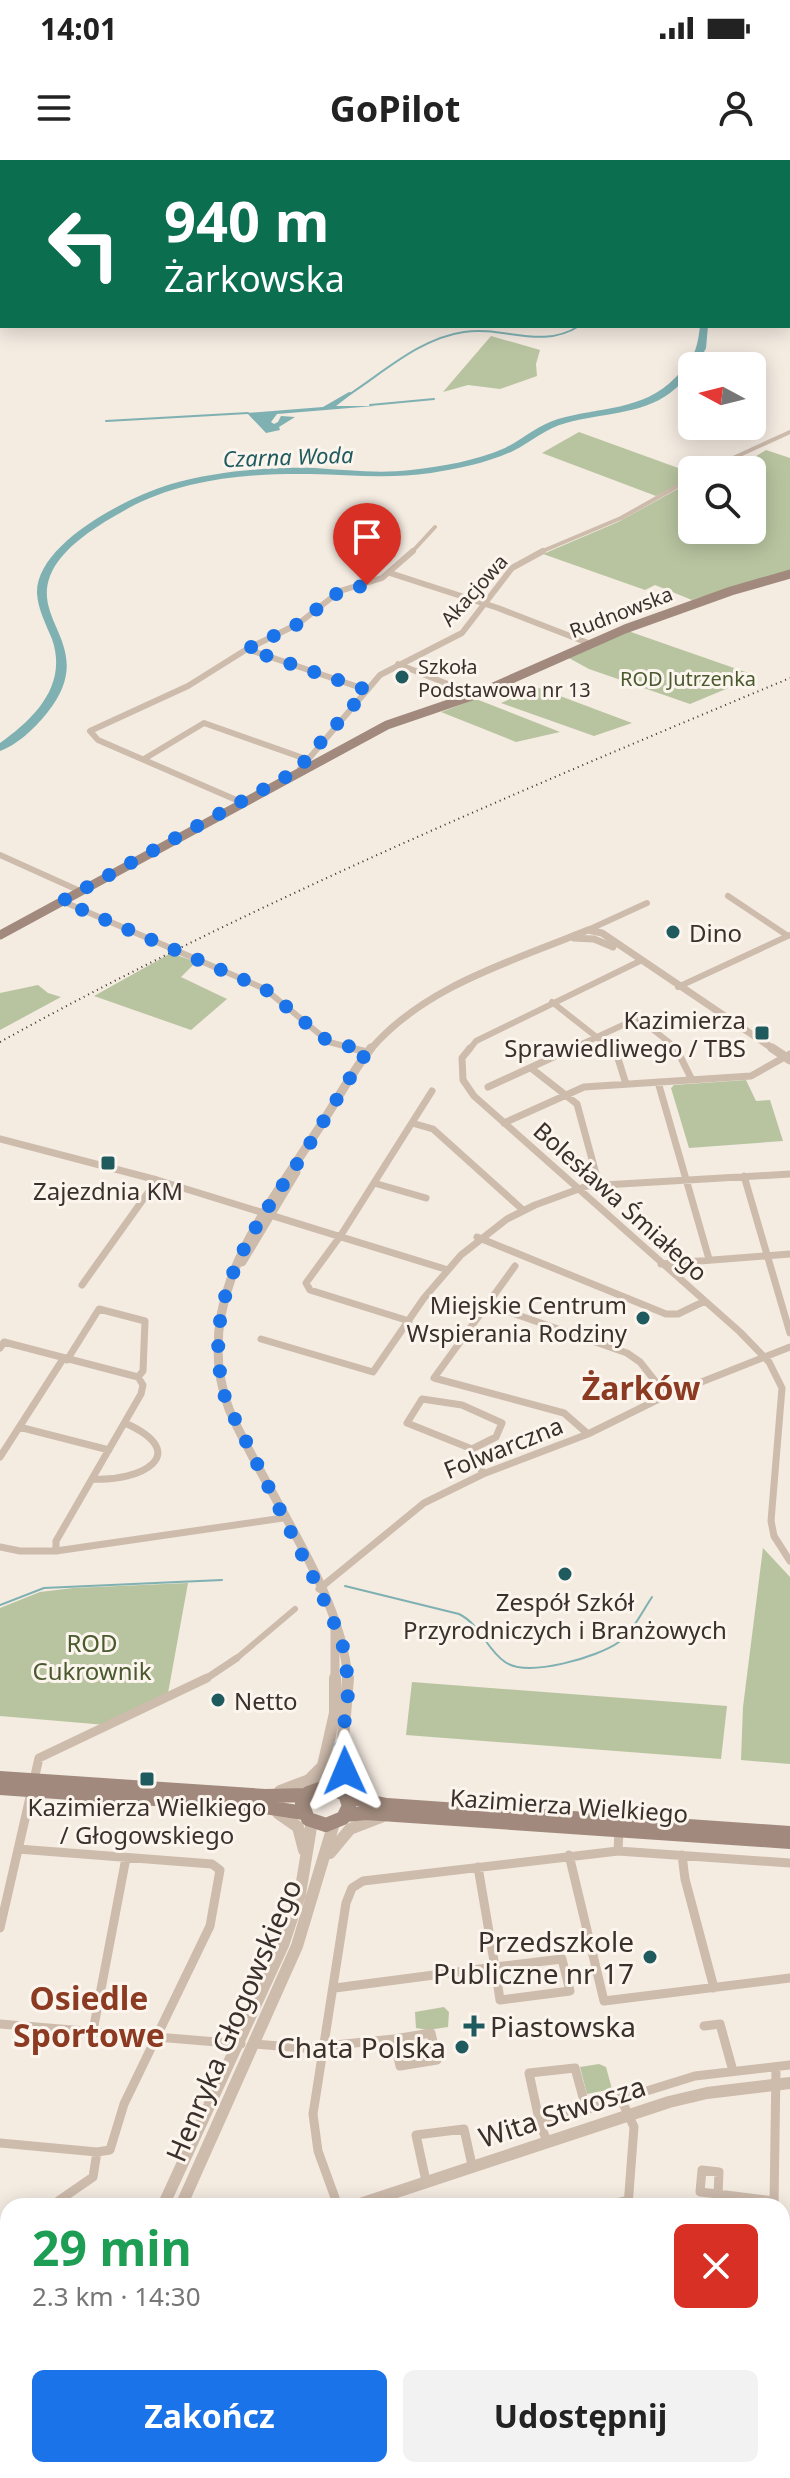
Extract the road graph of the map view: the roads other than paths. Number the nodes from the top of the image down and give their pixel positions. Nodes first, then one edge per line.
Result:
1 (790, 432) edge
2 (738, 456) edge
3 (678, 486) edge
4 (435, 527) dead end
5 (390, 573) junction
6 (790, 574) edge
7 (483, 604) junction
8 (588, 643) junction
9 (247, 649) junction
10 (398, 664) junction
11 (367, 690) junction
12 (475, 695) junction
13 (144, 759) junction
14 (306, 759) junction
15 (300, 769) junction
16 (241, 802) junction
17 (0, 855) edge
18 (80, 891) junction
19 (728, 896) dead end
20 (62, 901) junction
21 (647, 903) dead end
22 (613, 919) junction
23 (588, 930) junction
24 (0, 935) edge
25 (789, 936) edge
26 (602, 938) junction
27 (567, 939) junction
28 (640, 961) junction
29 (678, 987) junction
30 (552, 1002) junction
31 (598, 1037) junction
32 (367, 1052) junction
33 (788, 1057) edge
34 (531, 1068) junction
35 (692, 1080) junction
36 (658, 1082) junction
37 (626, 1084) junction
38 (488, 1087) dead end
39 (432, 1091) dead end
40 (565, 1094) junction
41 (412, 1123) junction
42 (504, 1123) junction
43 (0, 1139) edge
44 (790, 1174) edge
45 (744, 1176) junction
46 (157, 1180) junction
47 (687, 1180) junction
48 (374, 1183) junction
49 (599, 1185) junction
50 (576, 1188) junction
51 (426, 1198) dead end
52 (523, 1210) junction
53 (268, 1213) junction
54 (341, 1235) junction
55 (477, 1237) junction
56 (790, 1254) edge
57 (768, 1255) junction
58 (709, 1259) junction
59 (661, 1264) junction
60 (515, 1266) dead end
61 (445, 1269) junction
62 (82, 1285) dead end
63 (705, 1301) junction
64 (486, 1304) junction
65 (409, 1321) junction
66 (790, 1333) edge
67 (261, 1339) dead end
68 (790, 1347) edge
69 (0, 1348) edge
70 (765, 1356) junction
71 (65, 1359) junction
72 (138, 1377) junction
73 (667, 1396) junction
74 (125, 1423) junction
75 (19, 1427) junction
76 (588, 1434) junction
77 (472, 1449) junction
78 (109, 1450) junction
79 (0, 1457) edge
80 (483, 1474) junction
81 (93, 1479) junction
82 (283, 1518) junction
83 (0, 1547) edge
84 (56, 1551) junction
85 (790, 1561) edge
86 (319, 1589) junction
87 (295, 1609) dead end
88 (334, 1621) junction
89 (237, 1658) joint
90 (341, 1750) junction
91 (327, 1761) junction
92 (0, 1778) edge
93 (33, 1786) junction
94 (0, 1788) edge
95 (312, 1791) junction
96 (343, 1794) junction
97 (253, 1800) junction
98 (387, 1810) junction
99 (308, 1817) junction
100 (340, 1819) junction
101 (619, 1830) junction
102 (790, 1833) edge
103 (790, 1842) edge
104 (18, 1849) junction
105 (618, 1851) junction
106 (569, 1855) junction
107 (682, 1855) junction
108 (126, 1858) junction
109 (790, 1863) edge
110 (478, 1867) junction
111 (320, 1874) junction
112 (303, 1876) junction
113 (0, 1928) edge
114 (494, 1967) junction
115 (790, 1978) edge
116 (335, 1988) junction
117 (714, 1988) junction
118 (0, 2024) edge
119 (704, 2026) dead end
120 (93, 2031) junction
121 (156, 2038) junction
122 (394, 2039) junction
123 (245, 2044) junction
124 (324, 2047) junction
125 (790, 2065) edge
126 (776, 2067) junction
127 (733, 2071) junction
128 (784, 2084) edge
129 (620, 2097) junction
130 (586, 2108) junction
131 (629, 2114) junction
132 (540, 2124) junction
133 (547, 2141) junction
134 (0, 2143) edge
135 (97, 2152) junction
136 (472, 2165) junction
137 (426, 2181) junction
138 (187, 2189) junction
139 (718, 2195) dead end
140 (63, 2198) edge
141 (167, 2198) edge
142 (184, 2198) edge
143 (189, 2198) edge
144 (335, 2198) edge
145 (377, 2198) edge
146 (628, 2198) edge
147 (737, 2198) edge
148 (774, 2198) edge

1 - 2 street
3 - 7 street, Akacjowa
4 - 5 street
5 - 7 street
5 - 9 street
6 - 8 main road, Rudnowska
7 - 8 street
7 - 10 street, Akacjowa
8 - 12 main road, Rudnowska
9 - 11 street
9 - 13 street
10 - 11 street, Akacjowa
10 - 12 street
11 - 14 street, Akacjowa
12 - 15 main road, Rudnowska
13 - 14 street
13 - 16 street
14 - 15 street, Akacjowa
15 - 16 main road, Rudnowska
16 - 18 main road, Rudnowska
17 - 18 street
18 - 20 main road, Rudnowska
19 - 25 street
20 - 24 main road, Rudnowska
20 - 32 street
21 - 22 street
22 - 23 street
22 - 26 street
23 - 26 street
23 - 27 street
25 - 29 street
26 - 27 street
26 - 28 street
27 - 32 street
28 - 29 street
28 - 30 street, Bolesława Śmiałego
29 - 33 street
30 - 31 street
30 - 42 street, Bolesława Śmiałego
31 - 34 street
31 - 35 street
31 - 37 street
32 - 53 street
33 - 35 street
34 - 38 street
34 - 40 street
35 - 36 street
36 - 37 street
36 - 47 street
37 - 40 street
39 - 41 street
40 - 42 street
40 - 49 street
41 - 48 street
41 - 52 street
42 - 50 street, Bolesława Śmiałego
43 - 46 street
44 - 45 street
45 - 47 street
45 - 57 street
46 - 53 street
46 - 62 street
47 - 49 street
47 - 58 street
48 - 51 street
48 - 54 street
49 - 50 street
50 - 52 street
50 - 59 street, Bolesława Śmiałego
52 - 55 street
53 - 54 street
53 - 82 street
54 - 61 street
54 - 65 street
55 - 61 street
55 - 63 street
56 - 57 street
57 - 58 street
57 - 66 street
58 - 59 street
59 - 63 street, Bolesława Śmiałego
60 - 64 street
61 - 65 street
63 - 70 street, Bolesława Śmiałego
64 - 73 street
64 - 76 street
65 - 67 street
68 - 70 street, Folwarczna
69 - 71 street
70 - 73 street, Folwarczna
70 - 85 street, Bolesława Śmiałego
71 - 72 street
71 - 72 street
71 - 75 street
72 - 74 street
73 - 76 street, Folwarczna
74 - 78 street
74 - 81 street
75 - 78 street
75 - 79 street
76 - 80 street, Folwarczna
77 - 77 street
77 - 80 street
78 - 81 street
80 - 86 street, Folwarczna
81 - 84 street
82 - 84 street
82 - 86 street
83 - 84 street
86 - 88 street
87 - 89 street
88 - 90 street
88 - 91 street
89 - 93 street
90 - 96 street
90 - 98 street
91 - 95 street
91 - 97 street
92 - 93 main road
93 - 94 main road
93 - 97 main road
93 - 104 street
95 - 96 main road, Kazimierza Wielkiego
95 - 97 main road
95 - 99 main road
96 - 98 main road, Kazimierza Wielkiego
96 - 100 main road
97 - 99 main road
97 - 112 street
98 - 100 main road, Kazimierza Wielkiego
98 - 101 main road, Kazimierza Wielkiego
98 - 102 main road, Kazimierza Wielkiego
98 - 111 street
99 - 100 main road, Kazimierza Wielkiego
99 - 112 street, Henryka Głogowskiego
100 - 111 street, Henryka Głogowskiego
101 - 103 main road, Kazimierza Wielkiego
101 - 105 street
104 - 108 street
104 - 113 street
105 - 106 street
105 - 107 street
106 - 110 street
106 - 117 street
107 - 109 street
107 - 117 street
108 - 120 street
108 - 121 street
110 - 114 street
110 - 116 street
111 - 123 street, Henryka Głogowskiego
112 - 123 street, Henryka Głogowskiego
114 - 114 street
114 - 116 street
115 - 117 street
116 - 124 street
118 - 120 street
119 - 127 street
120 - 121 street
121 - 123 street
121 - 135 street
122 - 122 street
122 - 124 street
123 - 124 street
123 - 138 street, Henryka Głogowskiego
123 - 141 street, Henryka Głogowskiego
124 - 144 street
125 - 126 street
126 - 127 street
126 - 128 street
127 - 129 street
128 - 131 street, Wita Stwosza
128 - 148 street
129 - 130 street
129 - 131 street
130 - 132 street
130 - 132 street
131 - 133 street, Wita Stwosza
131 - 146 street
132 - 133 street
133 - 136 street, Wita Stwosza
134 - 135 street
135 - 140 street
136 - 137 street, Wita Stwosza
136 - 137 street
137 - 145 street, Wita Stwosza
138 - 142 street, Henryka Głogowskiego
138 - 143 street, Henryka Głogowskiego
139 - 147 street

